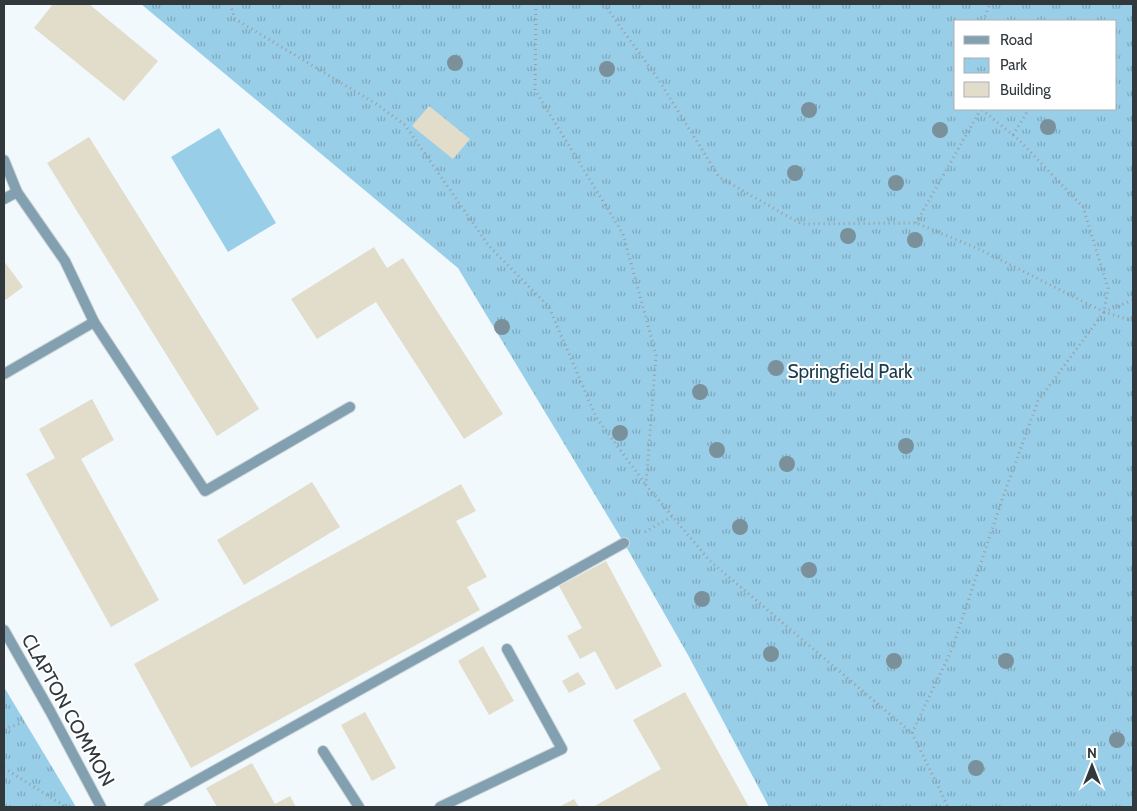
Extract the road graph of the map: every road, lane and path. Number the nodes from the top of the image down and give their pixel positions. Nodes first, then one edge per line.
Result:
1 (230, 4) edge
2 (536, 4) edge
3 (604, 4) edge
4 (990, 4) edge
5 (982, 20) edge
6 (980, 110) edge
7 (982, 110) edge
8 (1028, 110) edge
9 (1013, 136) junction
10 (4, 160) edge
11 (17, 192) junction
12 (4, 199) edge
13 (916, 223) junction
14 (1133, 300) edge
15 (1104, 312) junction
16 (1133, 321) edge
17 (94, 322) junction
18 (4, 374) edge
19 (350, 407) dead end
20 (646, 486) junction
21 (673, 516) junction
22 (624, 543) joint
23 (4, 630) edge
24 (507, 648) dead end
25 (912, 733) junction
26 (323, 750) dead end
27 (4, 768) edge
28 (66, 807) edge
29 (102, 807) edge
30 (149, 807) edge
31 (359, 807) edge
32 (440, 807) edge
33 (948, 807) edge

1 - 20 path
2 - 20 path
3 - 13 path
4 - 5 path
6 - 13 path
7 - 9 path
8 - 9 path
9 - 15 path
10 - 11 street
11 - 12 street
11 - 17 street
13 - 15 path
14 - 15 path
15 - 16 path
15 - 25 path
17 - 18 street
17 - 19 street
20 - 21 path
21 - 22 path
21 - 25 path
22 - 30 street
23 - 29 street, CLAPTON COMMON
24 - 32 street
25 - 33 path
26 - 31 street
27 - 28 path

